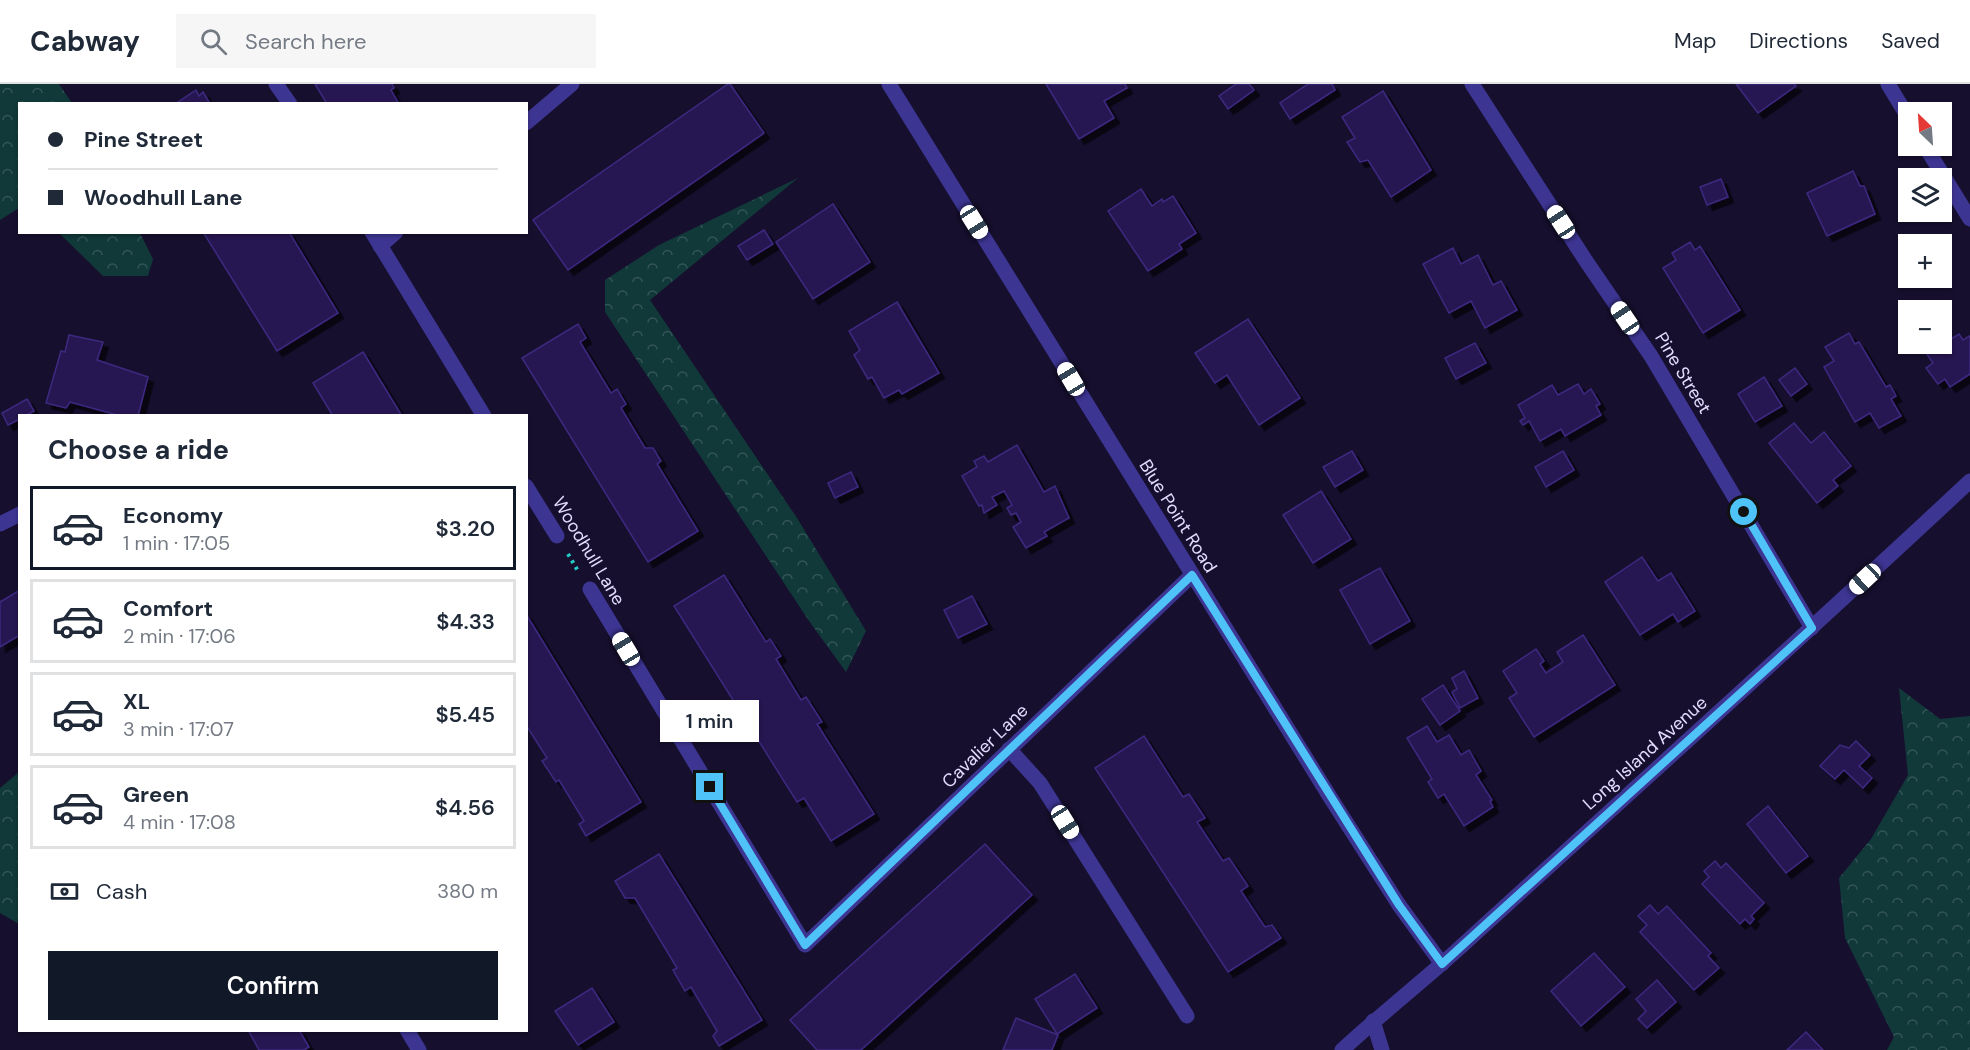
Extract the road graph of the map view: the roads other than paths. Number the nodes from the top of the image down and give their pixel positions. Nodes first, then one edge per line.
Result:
1 (276, 84) edge
2 (572, 84) edge
3 (889, 84) edge
4 (1472, 84) edge
5 (1888, 84) edge
6 (289, 102) edge
7 (1899, 102) edge
8 (528, 121) edge
9 (1931, 156) edge
10 (1970, 219) edge
11 (390, 234) edge
12 (376, 239) edge
13 (483, 414) edge
14 (1970, 481) edge
15 (528, 489) edge
16 (18, 515) edge
17 (0, 524) edge
18 (556, 536) road end
19 (1192, 575) junction
20 (590, 590) road end
21 (1812, 628) junction
22 (1010, 749) junction
23 (805, 945) joint
24 (1442, 964) junction
25 (1187, 1016) dead end
26 (1373, 1021) junction
27 (408, 1032) edge
28 (419, 1050) edge
29 (1342, 1050) edge
30 (1382, 1050) edge

1 - 6 street
2 - 8 street
3 - 19 street, Blue Point Road
4 - 21 street, Pine Street
5 - 7 street
9 - 10 street
11 - 12 street
12 - 13 street
14 - 21 street, Long Island Avenue
15 - 18 street, Woodhull Lane
16 - 17 street
19 - 22 street, Cavalier Lane
19 - 24 street, Blue Point Road
20 - 23 street, Woodhull Lane
21 - 24 street, Long Island Avenue
22 - 23 street, Cavalier Lane
22 - 25 street
24 - 26 street, Long Island Avenue
26 - 29 street, Long Island Avenue
26 - 30 street
27 - 28 street

